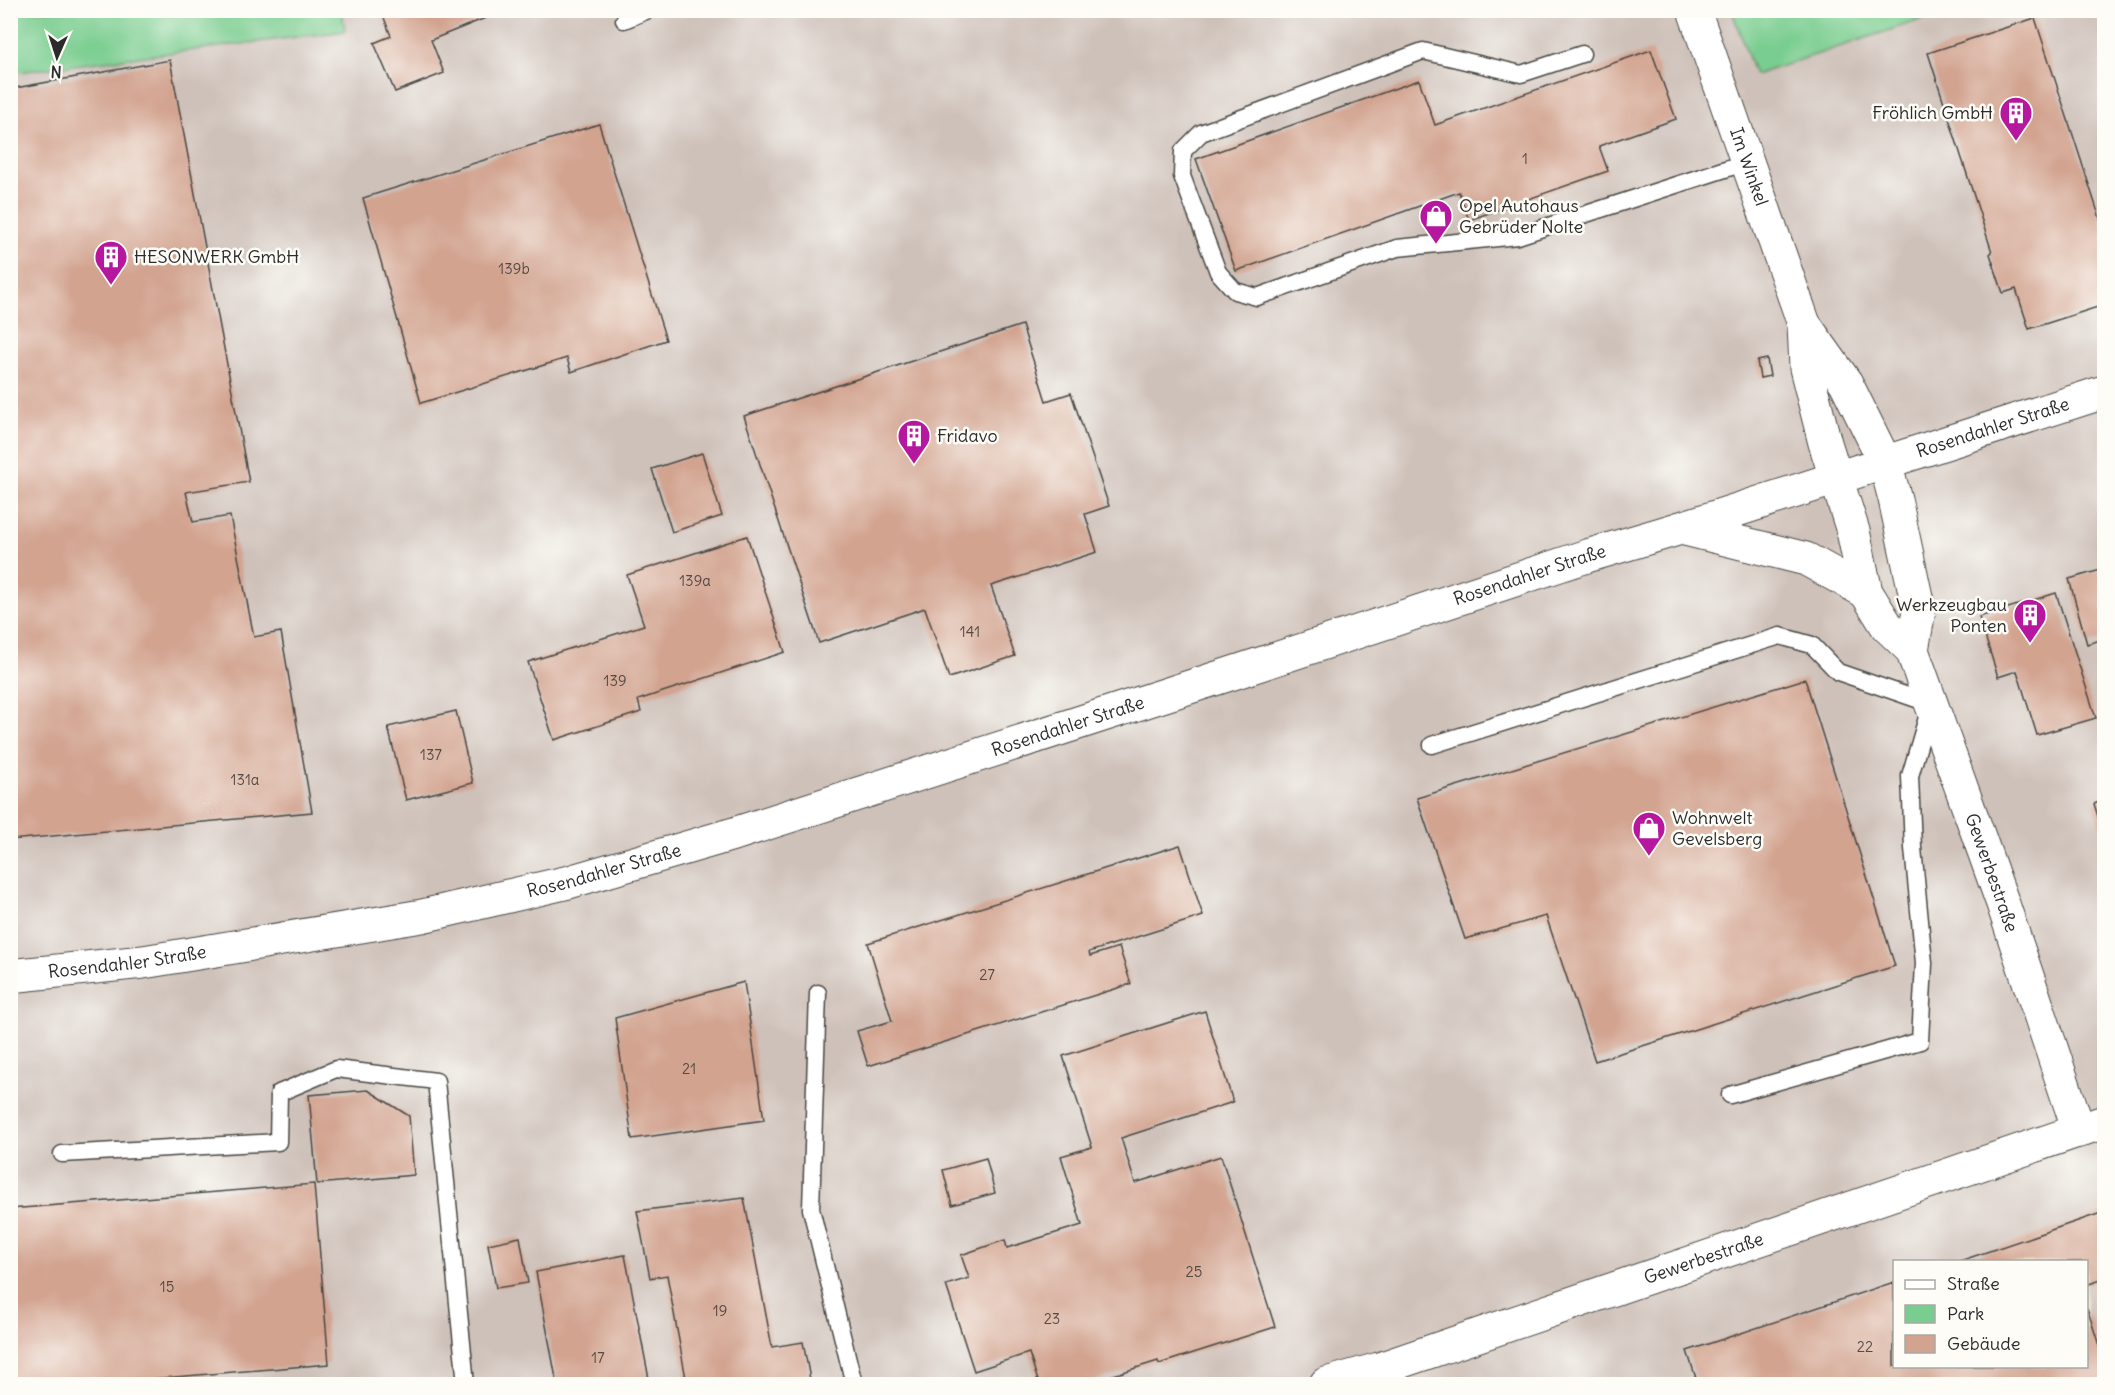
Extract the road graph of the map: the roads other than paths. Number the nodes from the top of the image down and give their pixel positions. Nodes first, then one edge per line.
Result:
1 (648, 10) edge
2 (1694, 10) edge
3 (624, 20) dead end
4 (1582, 54) dead end
5 (1747, 162) junction
6 (1804, 324) junction
7 (2104, 392) edge
8 (1885, 462) junction
9 (1836, 478) junction
10 (1681, 528) junction
11 (1866, 592) junction
12 (1912, 650) junction
13 (1931, 704) junction
14 (1432, 745) dead end
15 (10, 976) edge
16 (818, 993) dead end
17 (1730, 1095) dead end
18 (2092, 1126) edge
19 (62, 1154) dead end
20 (466, 1384) edge
21 (854, 1384) edge
22 (1326, 1384) edge

1 - 3 lane
2 - 5 street, Im Winkel
4 - 5 lane
5 - 6 street, Im Winkel
6 - 8 street, Im Winkel
6 - 9 street, Im Winkel
7 - 8 street, Rosendahler Straße
8 - 9 street, Rosendahler Straße
8 - 12 street, Gewerbestraße
9 - 10 street, Rosendahler Straße
9 - 11 street, Gewerbestraße
10 - 11 street, Gewerbestraße
10 - 15 street, Rosendahler Straße
11 - 12 street, Gewerbestraße
12 - 13 street, Gewerbestraße
13 - 14 lane
13 - 17 lane
13 - 18 street, Gewerbestraße
16 - 21 lane
18 - 22 street, Gewerbestraße
19 - 20 lane

